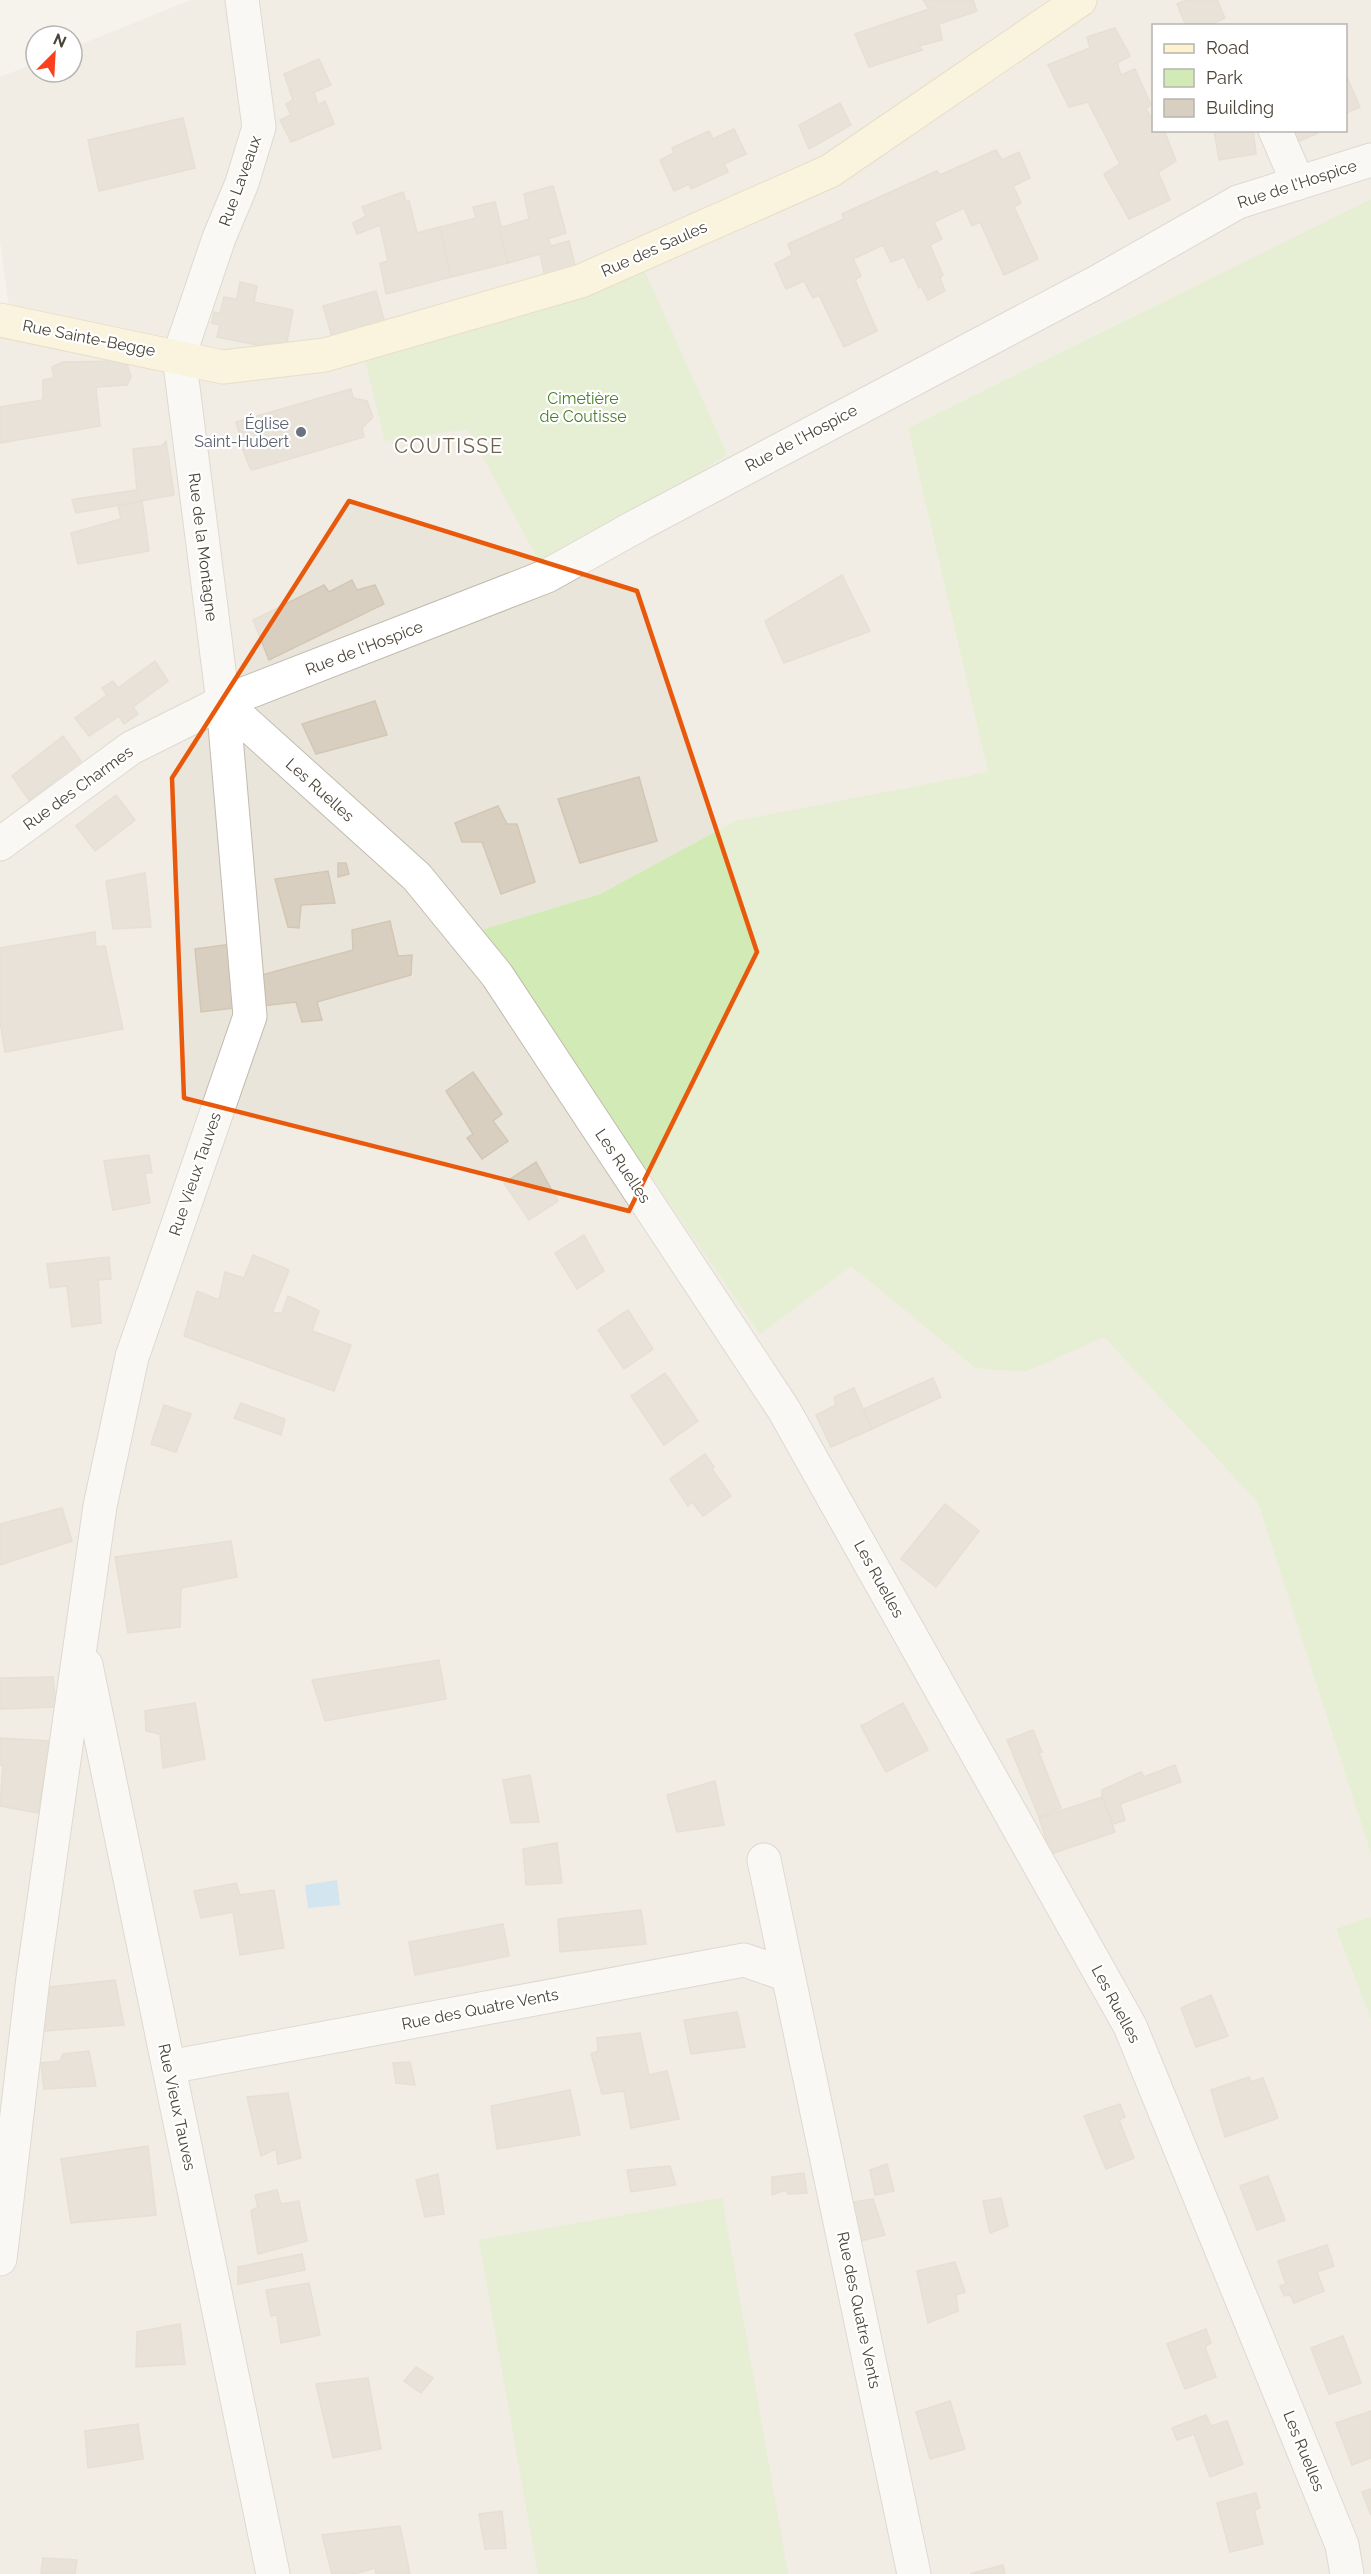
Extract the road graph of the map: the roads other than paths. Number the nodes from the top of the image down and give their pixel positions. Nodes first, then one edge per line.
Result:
1 (242, 0) edge
2 (1080, 0) edge
3 (1276, 132) edge
4 (1371, 160) edge
5 (1298, 183) junction
6 (0, 320) edge
7 (179, 356) junction
8 (223, 702) junction
9 (0, 844) edge
10 (81, 1640) junction
11 (764, 1860) dead end
12 (789, 1975) junction
13 (169, 2067) junction
14 (0, 2259) edge
15 (273, 2574) edge
16 (914, 2574) edge
17 (1347, 2574) edge

1 - 7 street, Rue Laveaux
2 - 7 street, Rue des Saules
3 - 5 street
4 - 5 street, Rue de l'Hospice
5 - 8 street, Rue de l'Hospice
6 - 7 street, Rue Sainte-Begge
7 - 8 street, Rue de la Montagne
8 - 9 street, Rue des Charmes
8 - 10 street, Rue Vieux Tauves
8 - 17 street, Les Ruelles
10 - 13 street, Rue Vieux Tauves
10 - 14 street, Rue Vieux Tauves
11 - 12 street, Rue des Quatre Vents
12 - 13 street, Rue des Quatre Vents
12 - 16 street, Rue des Quatre Vents
13 - 15 street, Rue Vieux Tauves

